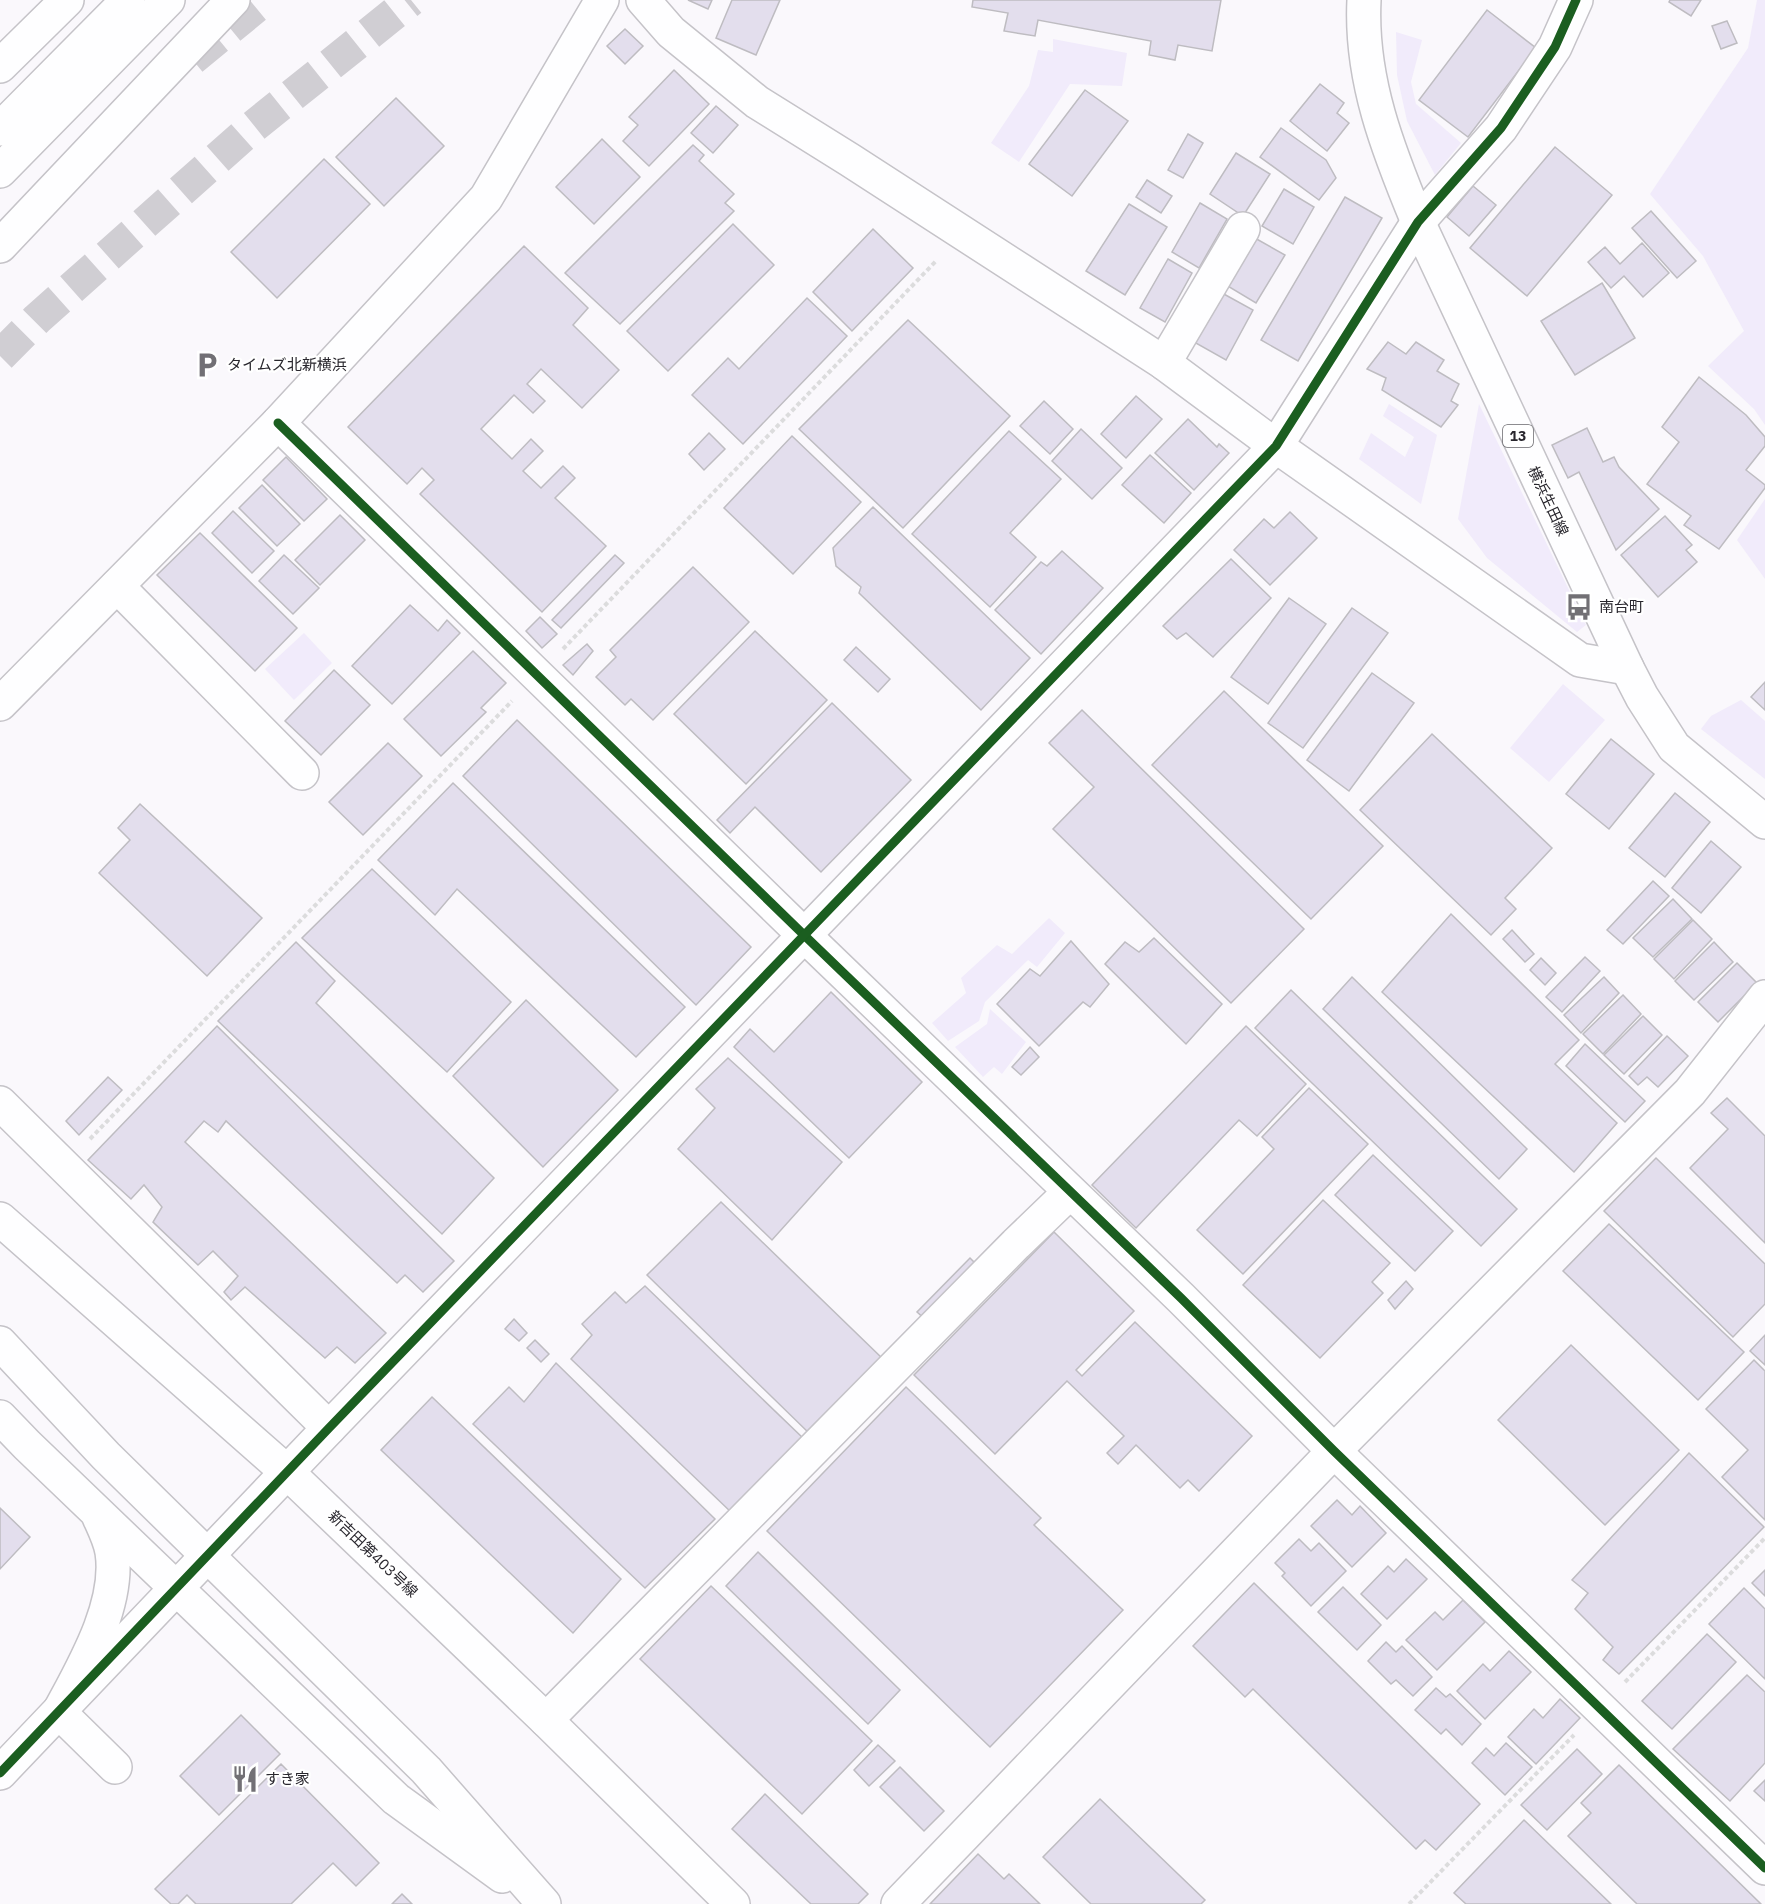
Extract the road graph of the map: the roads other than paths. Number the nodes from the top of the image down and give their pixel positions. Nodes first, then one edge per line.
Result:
1 (67, 0) edge
2 (128, 0) edge
3 (168, 0) edge
4 (234, 0) edge
5 (602, 0) edge
6 (643, 0) edge
7 (1364, 0) edge
8 (1576, 0) edge
9 (0, 66) edge
10 (0, 129) edge
11 (0, 171) edge
12 (1418, 222) junction
13 (1243, 229) dead end
14 (0, 246) edge
15 (1164, 363) junction
16 (278, 423) junction
17 (1276, 446) junction
18 (117, 586) junction
19 (1627, 668) junction
20 (0, 704) edge
21 (302, 773) dead end
22 (1765, 822) edge
23 (804, 935) junction
24 (1765, 997) edge
25 (0, 1103) edge
26 (1070, 1192) junction
27 (0, 1219) edge
28 (0, 1343) edge
29 (0, 1417) edge
30 (329, 1428) junction
31 (1334, 1451) junction
32 (287, 1472) junction
33 (97, 1512) junction
34 (208, 1555) junction
35 (176, 1588) junction
36 (59, 1712) junction
37 (546, 1720) junction
38 (115, 1767) dead end
39 (0, 1773) edge
40 (1765, 1868) edge
41 (542, 1904) edge
42 (733, 1904) edge
43 (898, 1904) edge

1 - 9 street
2 - 10 street
3 - 11 street
4 - 14 street
5 - 16 street
6 - 15 street
7 - 12 street, 横浜生田線 / 13
8 - 12 street
12 - 17 street
12 - 19 street, 横浜生田線 / 13
13 - 15 street
15 - 17 street
16 - 18 street
16 - 23 street
17 - 19 street
17 - 23 street
18 - 20 street
18 - 21 street
19 - 22 street, 横浜生田線 / 13
23 - 26 street
23 - 30 street
24 - 31 street
25 - 30 street
26 - 31 street
26 - 37 street
27 - 32 street, 新吉田第403号線
28 - 34 street
29 - 33 street
30 - 32 street
31 - 40 street
31 - 43 street
32 - 34 street
32 - 37 street, 新吉田第403号線
33 - 35 street
33 - 36 street
34 - 35 street
34 - 41 street
35 - 36 street
35 - 41 street
36 - 38 street
36 - 39 street
37 - 42 street, 新吉田第403号線

